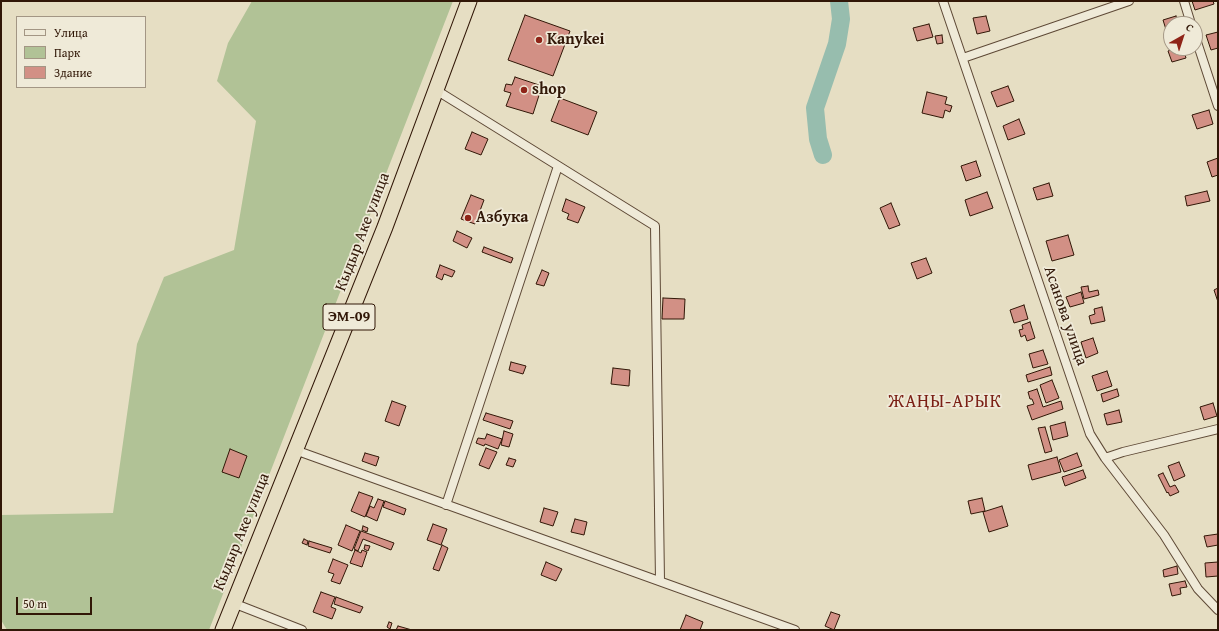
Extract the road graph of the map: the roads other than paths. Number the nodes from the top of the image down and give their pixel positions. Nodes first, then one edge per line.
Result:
1 (469, 1) edge
2 (943, 1) edge
3 (1129, 1) edge
4 (1184, 1) edge
5 (1189, 16) edge
6 (1202, 56) edge
7 (963, 58) junction
8 (436, 90) junction
9 (1218, 106) edge
10 (558, 166) junction
11 (1218, 428) edge
12 (295, 450) junction
13 (1105, 458) junction
14 (446, 505) junction
15 (660, 582) junction
16 (233, 603) junction
17 (1218, 610) edge
18 (223, 630) edge
19 (302, 630) edge
20 (795, 630) edge

1 - 8 highway, Кыдыр Аке улица / ЭМ-09
2 - 7 street, Асанова улица
3 - 7 street
4 - 5 street
6 - 9 street
7 - 13 street, Асанова улица
8 - 10 street
8 - 12 highway, Кыдыр Аке улица / ЭМ-09
10 - 14 street
10 - 15 street
11 - 13 street
12 - 14 street
12 - 16 highway, Кыдыр Аке улица / ЭМ-09
13 - 17 street, Асанова улица
14 - 15 street
15 - 20 street
16 - 18 highway, Кыдыр Аке улица / ЭМ-09
16 - 19 street

